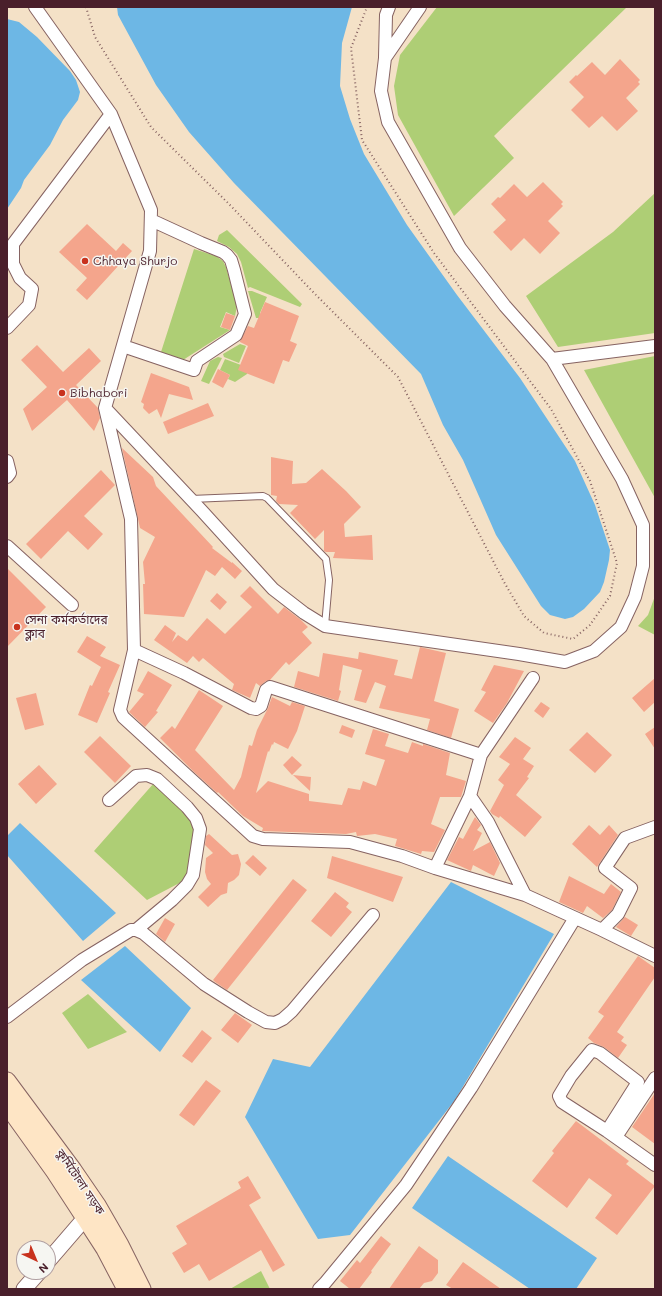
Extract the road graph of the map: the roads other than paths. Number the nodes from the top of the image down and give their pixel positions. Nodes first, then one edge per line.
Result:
1 (35, 7) edge
2 (388, 7) edge
3 (420, 7) edge
4 (385, 58) junction
5 (111, 114) junction
6 (151, 220) junction
7 (7, 328) edge
8 (123, 346) junction
9 (655, 346) edge
10 (552, 359) junction
11 (105, 408) junction
12 (7, 461) edge
13 (7, 477) edge
14 (191, 499) junction
15 (649, 524) edge
16 (7, 546) edge
17 (72, 605) dead end
18 (325, 626) junction
19 (134, 650) junction
20 (534, 678) dead end
21 (481, 755) junction
22 (470, 796) junction
23 (109, 800) dead end
24 (655, 827) edge
25 (435, 868) junction
26 (525, 895) junction
27 (373, 915) dead end
28 (575, 918) junction
29 (136, 930) junction
30 (602, 930) junction
31 (655, 956) edge
32 (7, 1017) edge
33 (655, 1078) edge
34 (7, 1081) edge
35 (7, 1104) edge
36 (612, 1134) junction
37 (655, 1165) edge
38 (97, 1205) junction
39 (86, 1218) junction
40 (56, 1252) edge
41 (32, 1280) edge
42 (24, 1289) edge
43 (126, 1289) edge
44 (142, 1289) edge
45 (319, 1289) edge

1 - 5 street
2 - 4 street
3 - 4 street
4 - 10 street
5 - 6 street
5 - 7 street
6 - 8 street
6 - 8 street
8 - 11 street
9 - 10 street
10 - 15 street
11 - 14 street
11 - 19 street
12 - 13 street
14 - 18 street
14 - 18 lane
15 - 18 street
16 - 17 street
19 - 21 street
19 - 25 street
20 - 21 street
21 - 22 street
22 - 25 street
22 - 26 street
23 - 29 street
24 - 30 street
25 - 26 street
26 - 28 street
27 - 29 street
28 - 30 street
28 - 45 street
29 - 32 street
30 - 31 street
33 - 36 street
34 - 38 main road, কুর্মিটোলা সড়ক
35 - 39 main road, কুর্মিটোলা সড়ক
36 - 36 street
36 - 37 street
38 - 39 street
38 - 44 main road, কুর্মিটোলা সড়ক
39 - 40 street
39 - 43 main road, কুর্মিটোলা সড়ক
41 - 42 street

